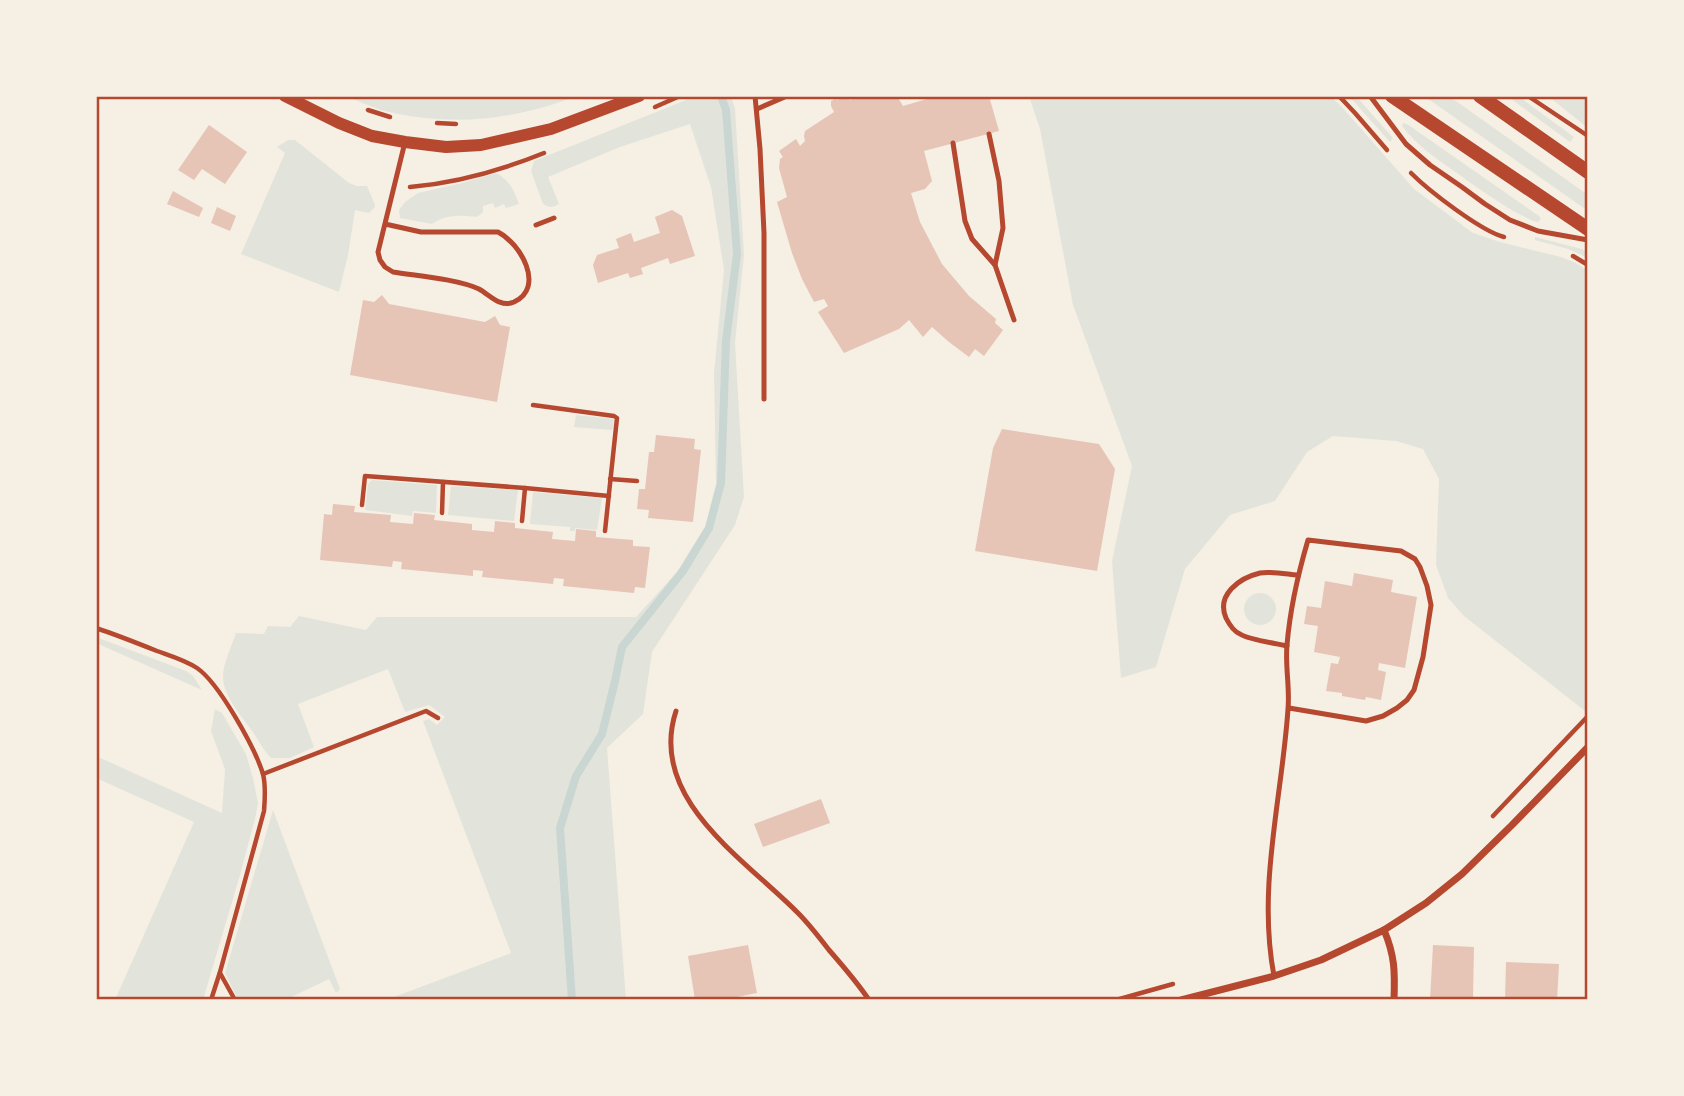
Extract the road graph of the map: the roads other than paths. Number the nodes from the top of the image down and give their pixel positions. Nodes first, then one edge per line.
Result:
1 (285, 96) edge
2 (639, 96) edge
3 (755, 96) edge
4 (787, 96) edge
5 (1370, 96) edge
6 (1392, 96) edge
7 (1480, 96) edge
8 (757, 109) junction
9 (989, 134) dead end
10 (405, 142) junction
11 (953, 143) dead end
12 (1588, 172) edge
13 (554, 218) dead end
14 (385, 224) junction
15 (536, 225) dead end
16 (1588, 229) edge
17 (1588, 240) edge
18 (995, 265) junction
19 (1014, 320) dead end
20 (764, 399) dead end
21 (1297, 575) junction
22 (1287, 646) junction
23 (1289, 708) junction
24 (676, 711) dead end
25 (1588, 747) edge
26 (1384, 930) junction
27 (1274, 976) junction
28 (869, 1000) edge
29 (1181, 1000) edge
30 (1394, 1000) edge

1 - 10 street
2 - 10 street
3 - 8 lane
4 - 8 lane
5 - 17 lane
6 - 16 main road
7 - 12 main road
8 - 20 lane
9 - 18 lane
10 - 14 lane
11 - 18 lane
13 - 15 lane
14 - 14 lane
18 - 19 lane
21 - 22 lane
21 - 22 lane
21 - 23 lane
22 - 23 lane
23 - 27 lane
24 - 28 lane
25 - 26 street
26 - 27 street
26 - 30 street
27 - 29 street

